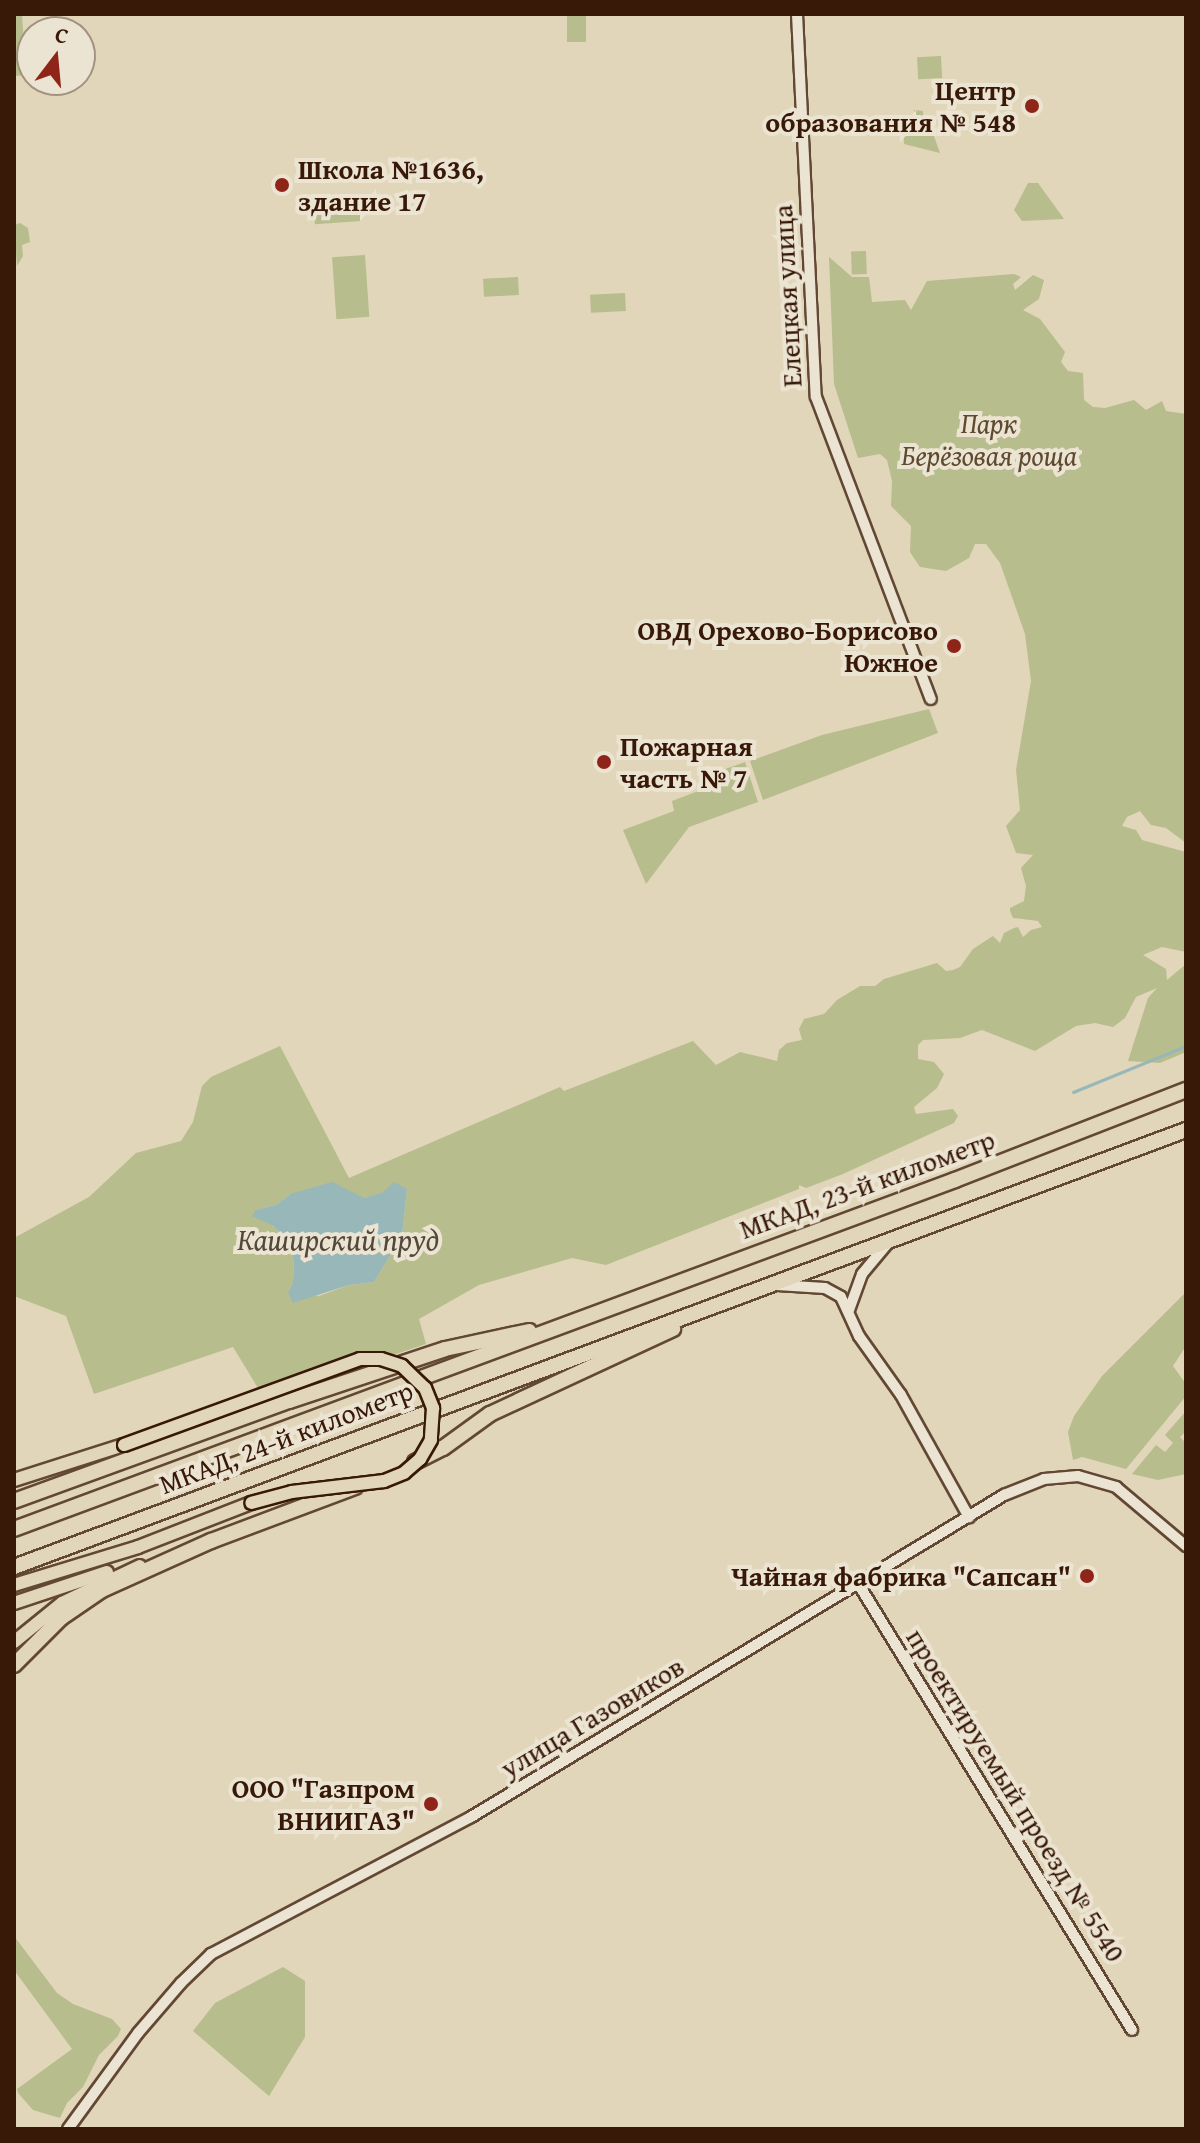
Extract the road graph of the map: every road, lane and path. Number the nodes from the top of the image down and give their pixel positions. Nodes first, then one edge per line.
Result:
1 (797, 14) edge
2 (931, 699) dead end
3 (1186, 1090) edge
4 (1186, 1130) edge
5 (889, 1241) junction
6 (772, 1285) junction
7 (731, 1300) junction
8 (849, 1310) junction
9 (563, 1325) junction
10 (14, 1480) edge
11 (39, 1491) junction
12 (14, 1494) edge
13 (14, 1501) edge
14 (969, 1517) junction
15 (14, 1529) edge
16 (211, 1541) junction
17 (1186, 1546) edge
18 (172, 1554) junction
19 (14, 1567) edge
20 (14, 1585) edge
21 (859, 1585) junction
22 (14, 1603) edge
23 (14, 1642) edge
24 (14, 1665) edge
25 (1132, 2030) dead end
26 (68, 2129) edge

1 - 2 street, Елецкая улица
3 - 9 highway, МКАД, 23-й километр
4 - 5 highway
5 - 6 highway
5 - 8 street
6 - 7 highway
6 - 8 street
7 - 16 highway
7 - 19 highway, МКАД, 24-й километр
8 - 14 street
9 - 11 highway
9 - 15 highway, МКАД, 24-й километр
10 - 20 main road, bridge
11 - 12 main road
11 - 13 highway
14 - 17 street, улица Газовиков
14 - 21 street, улица Газовиков
16 - 18 main road
16 - 24 highway
18 - 22 main road
18 - 23 main road
21 - 25 street, проектируемый проезд № 5540
21 - 26 street, улица Газовиков

